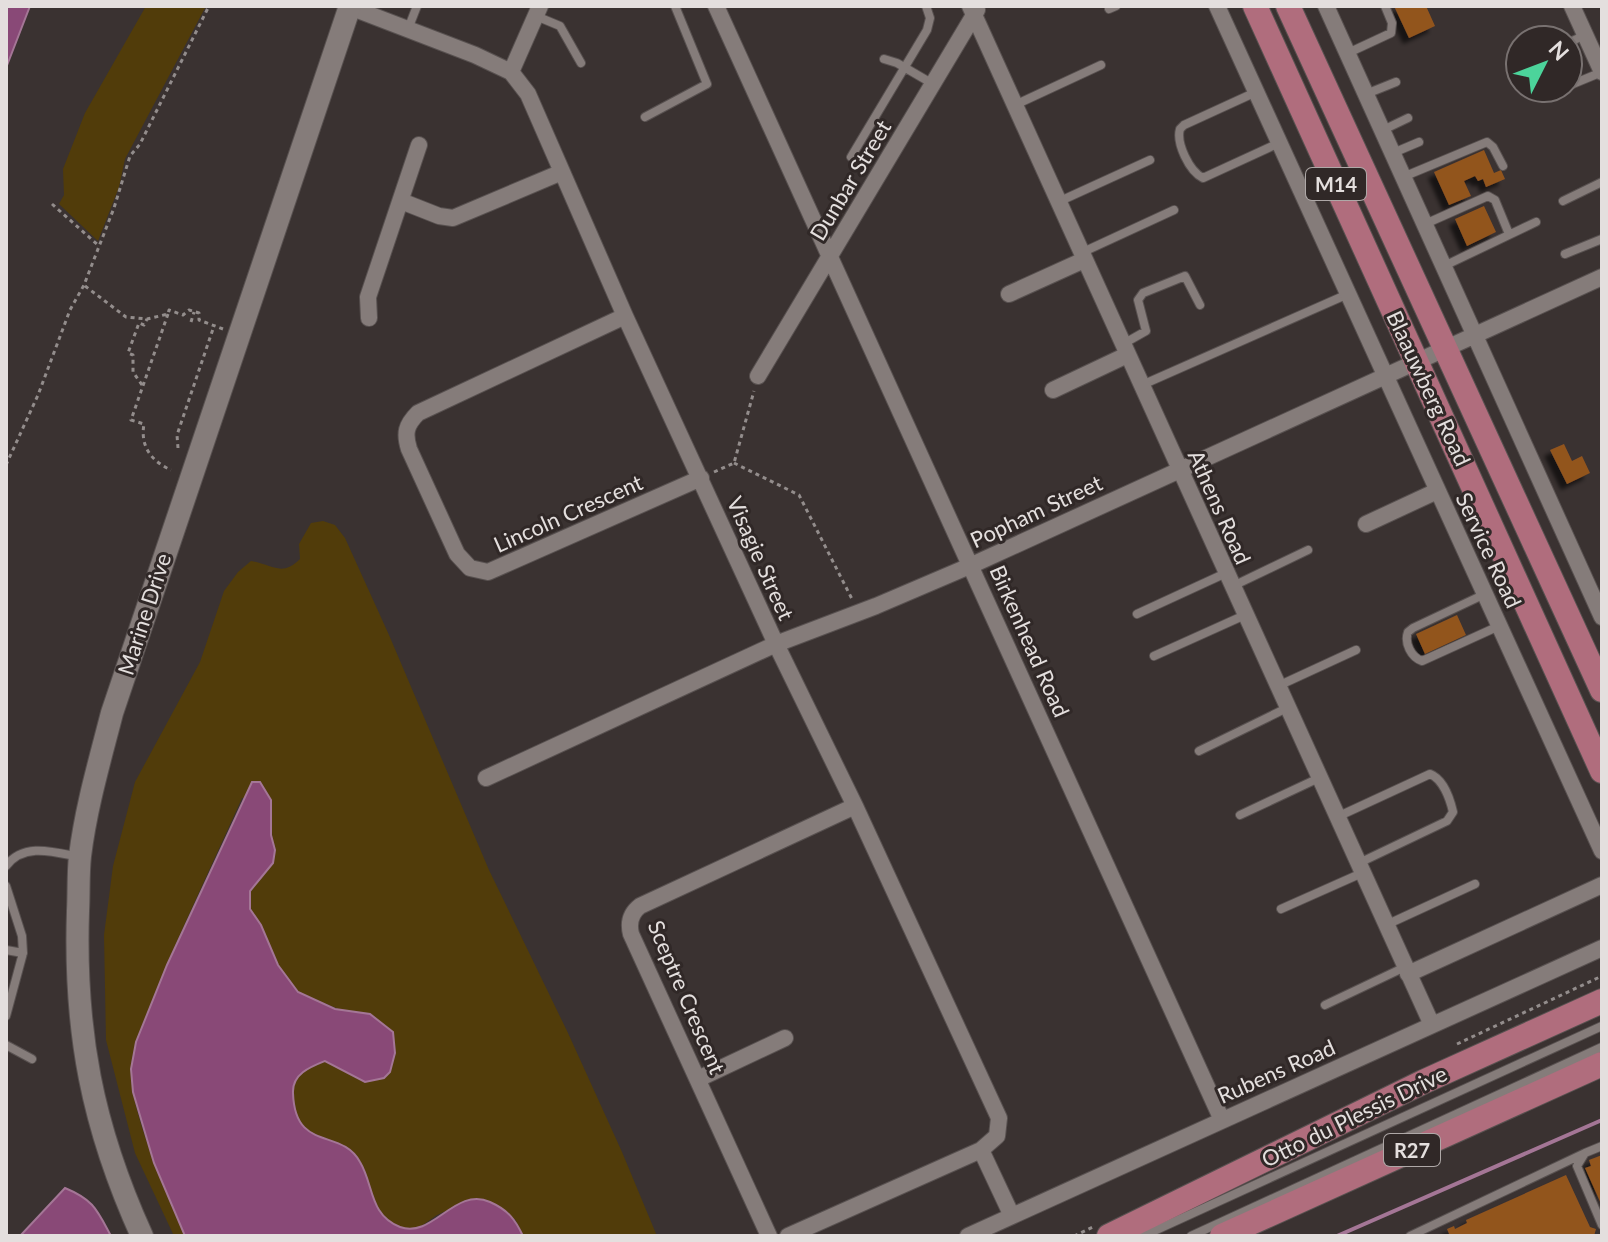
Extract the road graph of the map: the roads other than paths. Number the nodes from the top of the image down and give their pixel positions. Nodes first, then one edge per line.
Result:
1 (350, 6) edge
2 (417, 6) edge
3 (675, 6) edge
4 (716, 6) edge
5 (926, 6) edge
6 (1217, 6) edge
7 (1255, 6) edge
8 (1288, 6) edge
9 (1326, 6) edge
10 (1385, 6) edge
11 (1572, 6) edge
12 (975, 9) edge
13 (538, 11) edge
14 (408, 29) junction
15 (1585, 35) joint
16 (1598, 53) edge
17 (1347, 54) junction
18 (884, 59) dead end
19 (581, 63) dead end
20 (1101, 65) dead end
21 (906, 68) junction
22 (511, 72) junction
23 (1602, 72) edge
24 (1396, 82) dead end
25 (933, 84) junction
26 (1256, 92) junction
27 (1366, 94) junction
28 (1015, 105) junction
29 (645, 117) dead end
30 (1408, 118) dead end
31 (1382, 131) junction
32 (1419, 142) dead end
33 (1279, 143) junction
34 (419, 145) dead end
35 (1393, 154) junction
36 (851, 157) dead end
37 (1150, 160) dead end
38 (1503, 166) dead end
39 (562, 172) junction
40 (1403, 177) junction
41 (1602, 182) edge
42 (401, 201) junction
43 (1563, 201) dead end
44 (1058, 202) junction
45 (1174, 210) dead end
46 (1536, 222) dead end
47 (1425, 224) junction
48 (1509, 234) junction
49 (1601, 243) edge
50 (1565, 254) dead end
51 (830, 256) junction
52 (1083, 256) junction
53 (1444, 266) junction
54 (1602, 277) edge
55 (1009, 294) dead end
56 (1348, 294) junction
57 (1200, 305) dead end
58 (625, 316) junction
59 (369, 318) dead end
60 (1475, 336) junction
61 (1446, 349) junction
62 (1125, 350) junction
63 (1418, 362) junction
64 (758, 376) road end
65 (1385, 376) junction
66 (1141, 386) junction
67 (1053, 390) dead end
68 (1179, 469) junction
69 (701, 478) junction
70 (1437, 491) junction
71 (1366, 524) dead end
72 (1308, 550) dead end
73 (972, 565) junction
74 (1229, 580) junction
75 (1485, 594) junction
76 (1137, 614) dead end
77 (1245, 615) junction
78 (1602, 617) edge
79 (1499, 626) junction
80 (776, 644) junction
81 (1356, 650) dead end
82 (1154, 656) dead end
83 (1278, 686) junction
84 (1602, 690) edge
85 (1287, 708) junction
86 (1199, 751) dead end
87 (1602, 771) edge
88 (486, 778) dead end
89 (1319, 778) junction
90 (855, 806) junction
91 (1240, 815) dead end
92 (1337, 817) junction
93 (1602, 851) edge
94 (80, 857) junction
95 (6, 866) edge
96 (1360, 868) junction
97 (1475, 884) dead end
98 (1602, 885) edge
99 (6, 886) edge
100 (1281, 909) dead end
101 (1386, 925) junction
102 (1602, 948) edge
103 (6, 950) edge
104 (23, 953) junction
105 (1407, 970) junction
106 (1602, 1001) edge
107 (1325, 1005) dead end
108 (6, 1016) edge
109 (1432, 1025) junction
110 (1602, 1026) edge
111 (785, 1038) dead end
112 (6, 1045) edge
113 (1602, 1047) edge
114 (32, 1059) dead end
115 (1602, 1064) edge
116 (698, 1079) junction
117 (1222, 1120) junction
118 (1602, 1146) edge
119 (981, 1150) junction
120 (1585, 1153) junction
121 (1012, 1216) junction
122 (1602, 1225) edge
123 (142, 1236) edge
124 (769, 1236) edge
125 (788, 1236) edge
126 (968, 1236) edge
127 (1109, 1236) edge
128 (1143, 1236) edge
129 (1191, 1236) edge
130 (1222, 1236) edge
131 (1410, 1236) edge

1 - 14 street
1 - 94 main road, Marine Drive
2 - 14 lane
3 - 29 lane
4 - 51 street, Birkenhead Road
5 - 21 lane
6 - 26 street, Service Road
7 - 63 main road, Blaauwberg Road / M14
8 - 61 main road, Blaauwberg Road / M14
9 - 17 street
10 - 17 lane
11 - 15 street
12 - 25 street, Dunbar Street
12 - 28 street, Athens Road
13 - 19 lane
13 - 22 street
14 - 22 street
15 - 16 street
16 - 23 street
17 - 27 street
18 - 21 lane
20 - 28 lane
21 - 25 lane
21 - 36 lane
22 - 39 street, Visagie Street
24 - 27 lane
25 - 51 street, Dunbar Street
26 - 33 street, Service Road
26 - 33 lane
27 - 31 street
28 - 44 street, Athens Road
30 - 31 lane
31 - 35 street
32 - 35 lane
33 - 56 street, Service Road
34 - 42 street
35 - 40 street
37 - 44 lane
38 - 40 lane
39 - 42 street
39 - 58 street, Visagie Street
40 - 47 street
41 - 43 lane
42 - 59 street
44 - 52 street, Athens Road
45 - 52 lane
46 - 48 lane
47 - 48 lane
47 - 53 street
48 - 53 lane
49 - 50 lane
51 - 64 street, Dunbar Street
51 - 73 street, Birkenhead Road
52 - 55 street
52 - 62 street, Athens Road
53 - 60 street
54 - 60 street, Popham Street
56 - 65 street, Service Road
56 - 66 lane
57 - 62 lane
58 - 69 street, Visagie Street
58 - 69 street, Lincoln Crescent
60 - 61 street, Popham Street
60 - 78 street
61 - 63 street, Popham Street
61 - 84 main road, Blaauwberg Road / M14
62 - 66 street, Athens Road
62 - 67 street
63 - 65 street, Popham Street
63 - 87 main road, Blaauwberg Road / M14
65 - 68 street, Popham Street
65 - 70 street, Service Road
66 - 68 street, Athens Road
68 - 73 street, Popham Street
68 - 74 street, Athens Road
69 - 80 street, Visagie Street
70 - 71 street
70 - 75 street, Service Road
72 - 74 lane
73 - 80 street, Popham Street
73 - 117 street, Birkenhead Road
74 - 76 lane
74 - 77 street, Athens Road
75 - 79 street, Service Road
75 - 79 lane
77 - 82 lane
77 - 83 street, Athens Road
79 - 93 street, Service Road
80 - 88 street, Popham Street
80 - 90 street, Visagie Street
81 - 83 lane
83 - 85 street, Athens Road
85 - 86 lane
85 - 89 street, Athens Road
89 - 91 lane
89 - 92 street, Athens Road
90 - 116 street, Sceptre Crescent
90 - 119 street, Visagie Street
92 - 96 street, Athens Road
92 - 96 lane
94 - 95 lane
94 - 123 main road, Marine Drive
96 - 100 lane
96 - 101 street, Athens Road
97 - 101 lane
98 - 105 street
99 - 104 lane
101 - 105 street, Athens Road
102 - 109 street, Rubens Road
103 - 104 lane
104 - 108 lane
105 - 107 lane
105 - 109 street, Athens Road
106 - 127 main road, Otto du Plessis Drive / R27
109 - 117 street, Rubens Road
110 - 128 lane
111 - 116 street
112 - 114 lane
113 - 129 lane
115 - 130 main road, R27
116 - 124 street, Sceptre Crescent
117 - 121 street, Rubens Road
118 - 120 lane
119 - 121 street
119 - 125 street
120 - 122 lane
120 - 131 lane
121 - 126 street, Rubens Road

